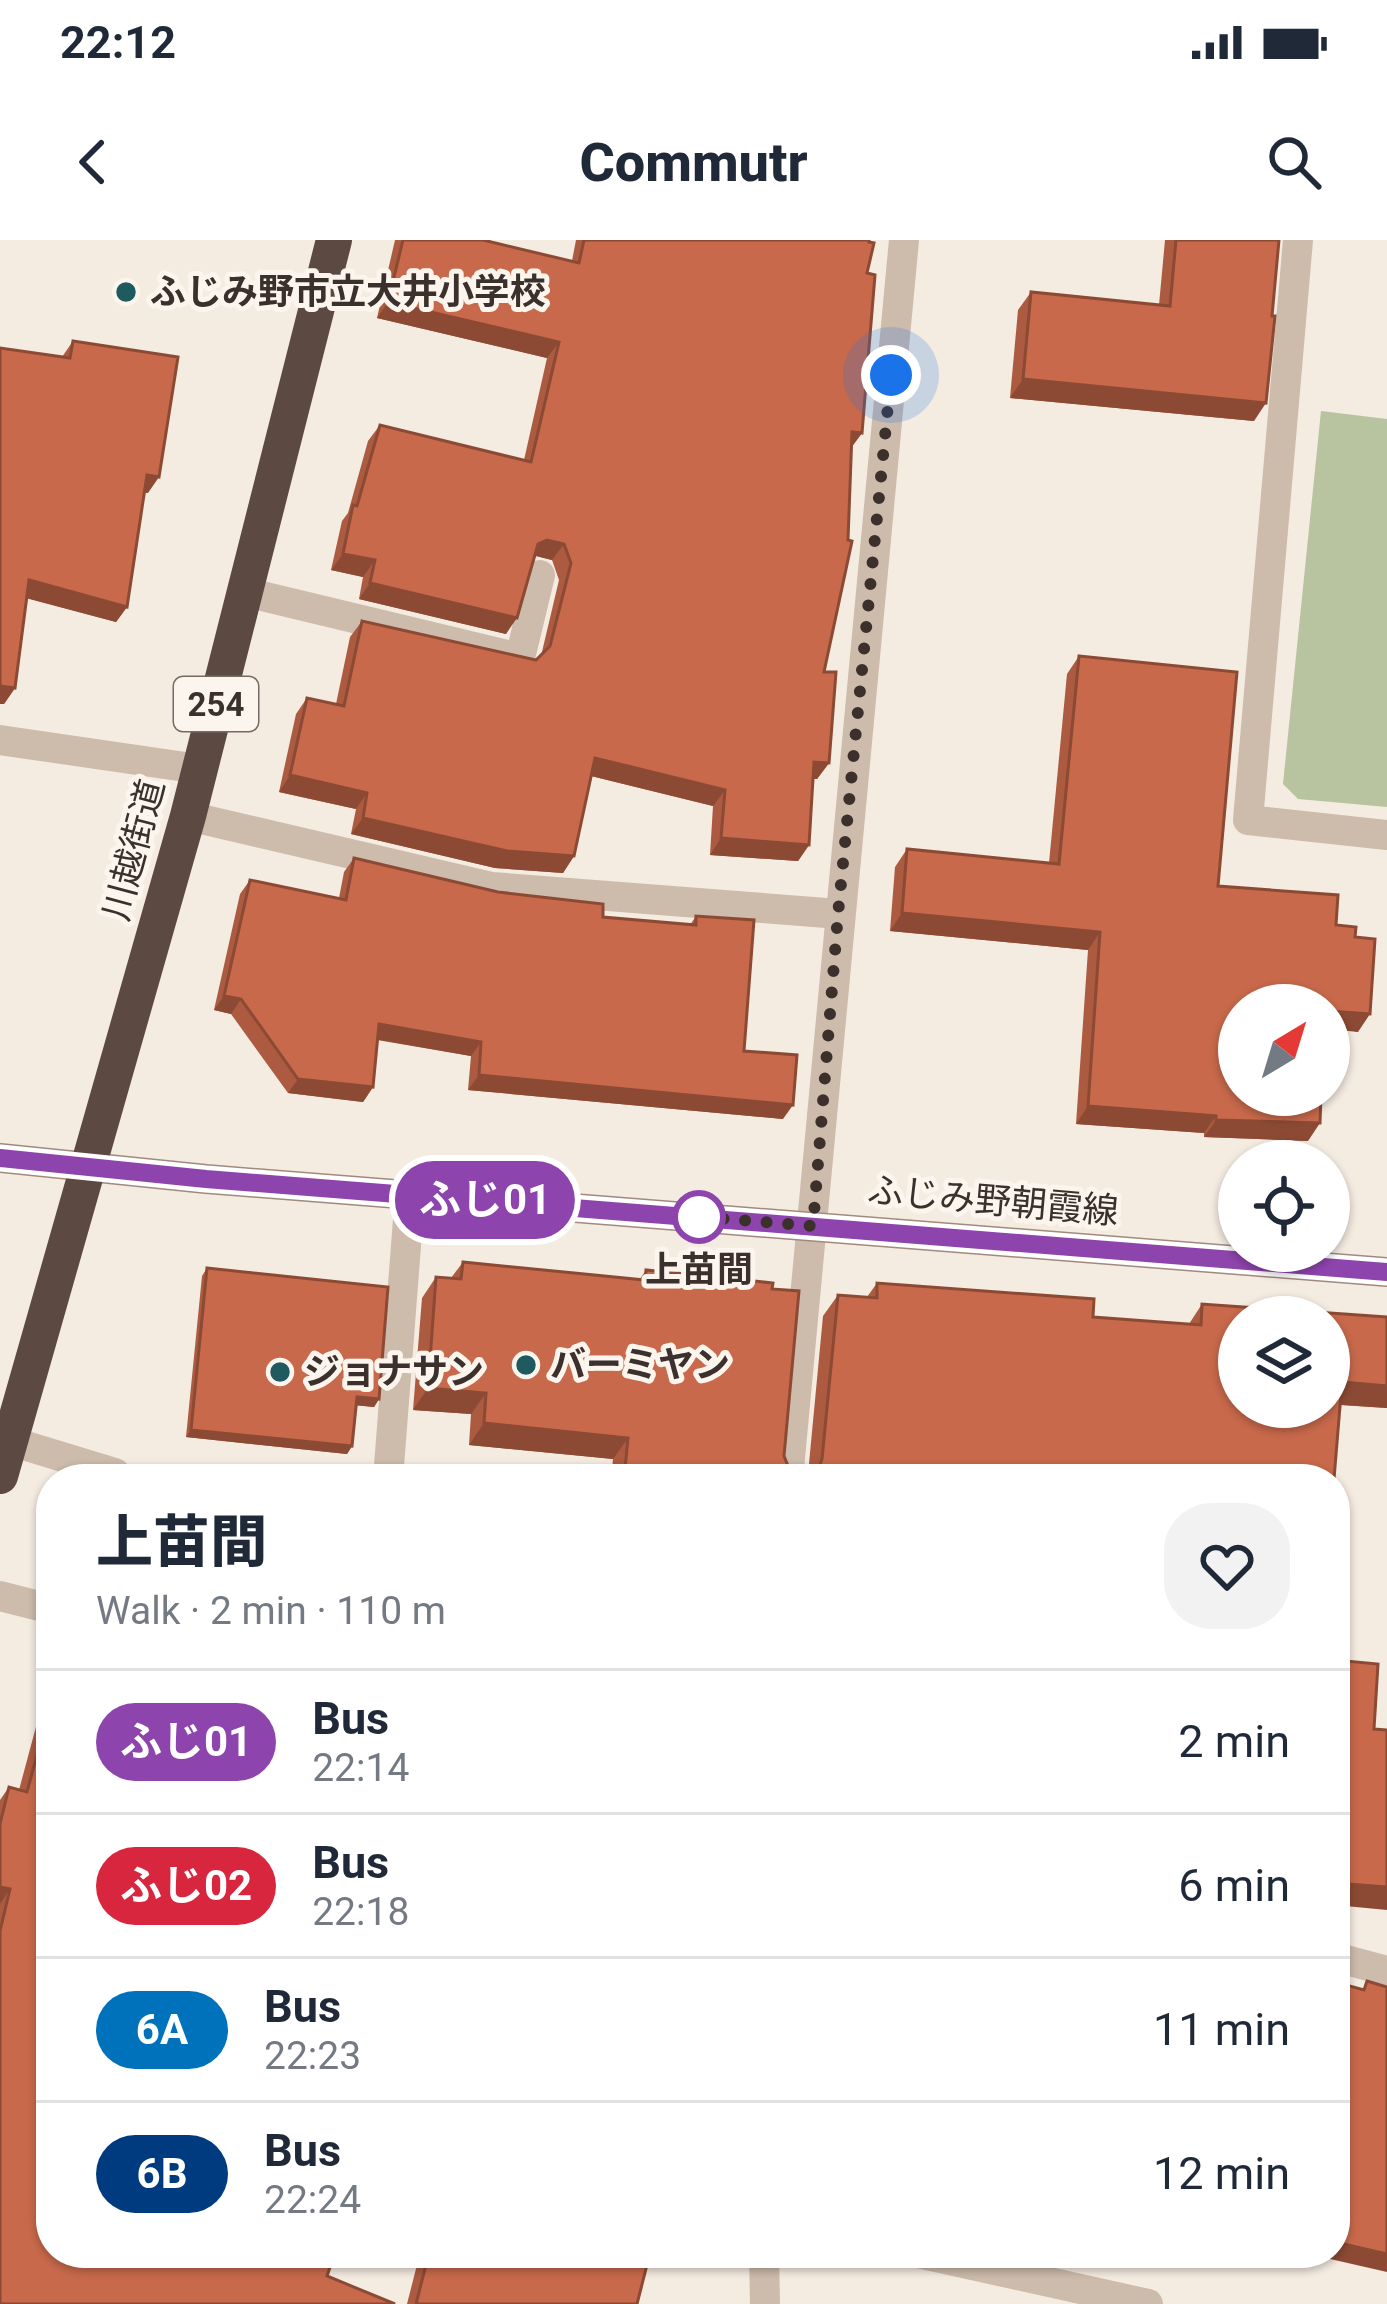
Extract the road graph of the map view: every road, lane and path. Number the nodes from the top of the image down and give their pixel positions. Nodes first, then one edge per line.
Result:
1 (334, 240) edge
2 (904, 240) edge
3 (1298, 240) edge
4 (540, 575) edge
5 (245, 592) junction
6 (0, 740) edge
7 (200, 769) junction
8 (188, 816) junction
9 (1387, 835) edge
10 (838, 914) junction
11 (0, 1158) edge
12 (90, 1166) junction
13 (410, 1195) junction
14 (813, 1226) junction
15 (1387, 1273) edge
16 (5, 1459) edge
17 (44, 1464) edge
18 (389, 1464) edge
19 (789, 1464) edge
20 (0, 1596) edge
21 (36, 1605) edge
22 (1350, 1961) edge
23 (1387, 1971) edge
24 (764, 2268) edge
25 (986, 2268) edge
26 (765, 2304) edge
27 (1148, 2304) edge

1 - 5 highway, 川越街道 / 254
2 - 10 street
3 - 9 street
4 - 5 street
5 - 7 highway, 川越街道 / 254
6 - 7 street
7 - 8 highway, 川越街道 / 254
8 - 10 street
8 - 12 highway, 川越街道 / 254
10 - 14 street
11 - 12 main road, ふじみ野朝霞線
12 - 13 main road, ふじみ野朝霞線
12 - 16 highway, 川越街道 / 254
13 - 14 main road, ふじみ野朝霞線
13 - 18 street
14 - 15 main road, ふじみ野朝霞線
14 - 19 street
16 - 17 street
20 - 21 street
22 - 23 street
24 - 26 street
25 - 27 street

